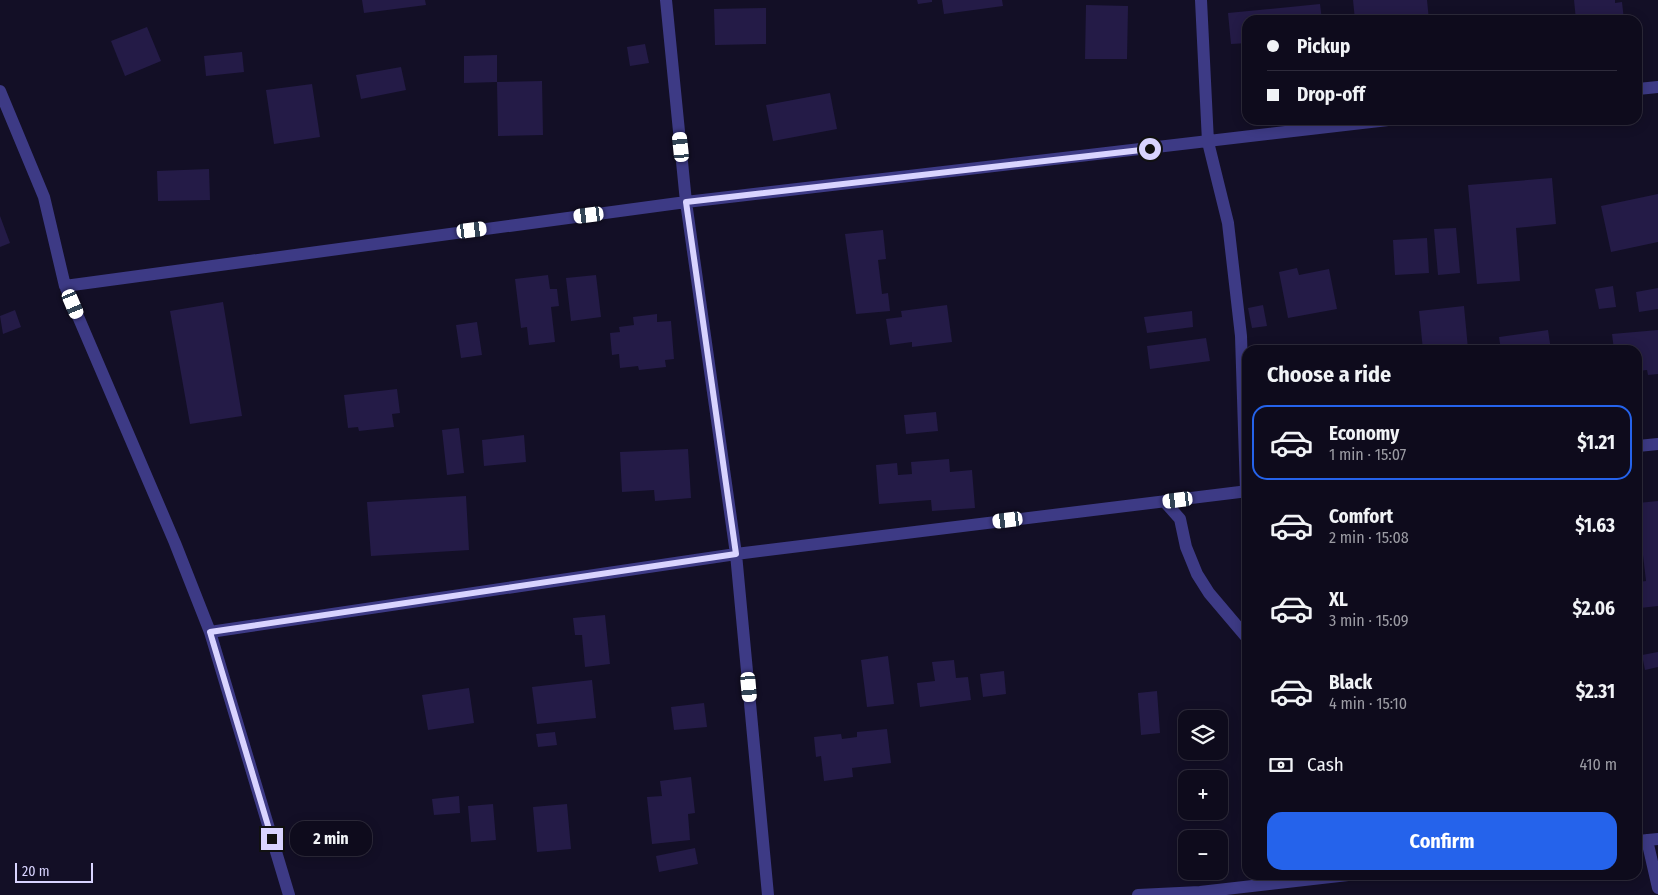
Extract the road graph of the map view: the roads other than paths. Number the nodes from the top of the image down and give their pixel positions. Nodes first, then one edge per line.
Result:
1 (666, 0) edge
2 (1201, 0) edge
3 (1658, 87) edge
4 (1642, 89) edge
5 (0, 90) edge
6 (1347, 125) edge
7 (1208, 142) junction
8 (686, 202) junction
9 (65, 286) junction
10 (1242, 362) edge
11 (1658, 444) edge
12 (1642, 446) edge
13 (1242, 492) edge
14 (1164, 501) junction
15 (736, 554) junction
16 (210, 632) junction
17 (1242, 632) edge
18 (1647, 840) edge
19 (1265, 880) edge
20 (1658, 888) edge
21 (289, 895) edge
22 (768, 895) edge
23 (1138, 895) edge

1 - 8 street
2 - 7 street
3 - 4 street
5 - 9 street
6 - 7 street
7 - 8 street
7 - 10 street
8 - 9 street
8 - 15 street
9 - 16 street
11 - 12 street
13 - 14 street
14 - 15 street
14 - 17 street
15 - 16 street
15 - 22 street
16 - 21 street
18 - 20 street
19 - 23 street

